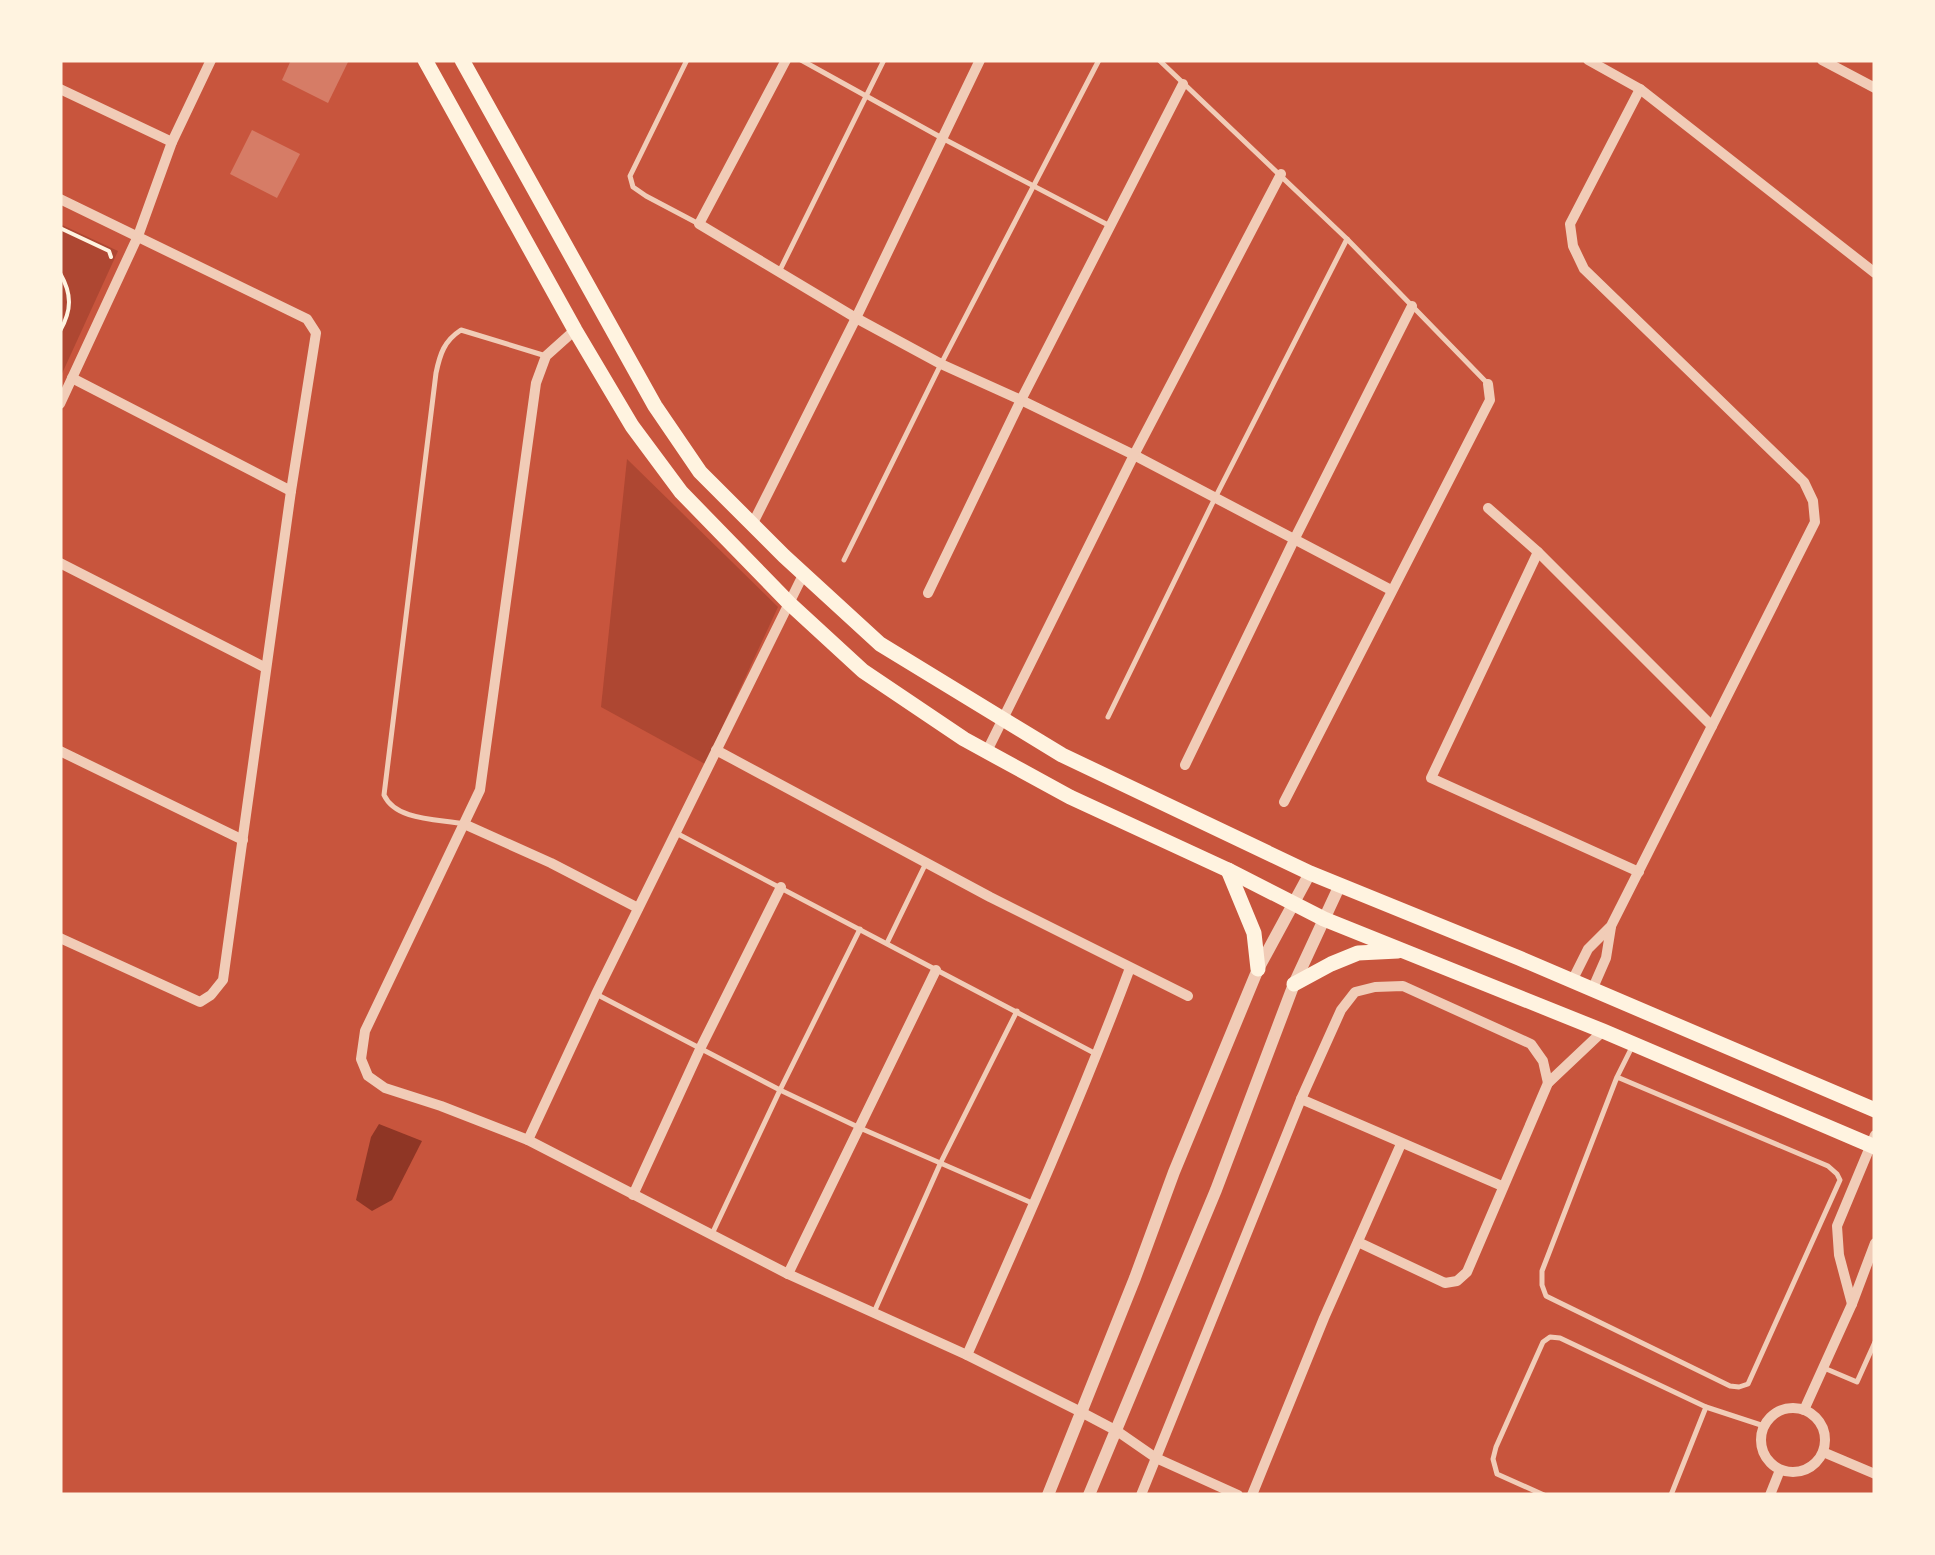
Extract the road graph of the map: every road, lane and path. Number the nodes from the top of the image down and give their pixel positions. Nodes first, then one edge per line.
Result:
1 (212, 60) edge
2 (426, 60) edge
3 (462, 60) edge
4 (687, 60) edge
5 (786, 60) edge
6 (801, 60) edge
7 (884, 60) edge
8 (980, 60) edge
9 (1098, 60) edge
10 (1160, 60) edge
11 (1588, 60) edge
12 (1822, 60) edge
13 (1183, 84) junction
14 (1875, 88) edge
15 (60, 89) edge
16 (1640, 90) junction
17 (866, 97) junction
18 (942, 138) junction
19 (172, 142) junction
20 (1281, 174) junction
21 (1034, 186) junction
22 (60, 199) edge
23 (698, 224) junction
24 (1110, 226) junction
25 (60, 228) edge
26 (138, 236) junction
27 (1348, 239) junction
28 (112, 258) dead end
29 (60, 273) edge
30 (778, 273) junction
31 (1875, 273) edge
32 (1412, 306) junction
33 (856, 318) junction
34 (575, 330) junction
35 (60, 331) edge
36 (546, 356) junction
37 (941, 364) junction
38 (72, 378) junction
39 (1488, 384) joint
40 (1021, 400) junction
41 (60, 404) edge
42 (1134, 456) junction
43 (290, 491) junction
44 (1215, 498) junction
45 (1488, 508) dead end
46 (752, 525) junction
47 (1295, 538) junction
48 (1538, 552) junction
49 (844, 560) dead end
50 (60, 563) edge
51 (804, 573) junction
52 (1391, 590) junction
53 (928, 593) dead end
54 (789, 603) junction
55 (266, 668) junction
56 (1108, 717) dead end
57 (1002, 720) junction
58 (1712, 726) junction
59 (716, 750) junction
60 (60, 751) edge
61 (987, 751) junction
62 (1185, 765) dead end
63 (1284, 802) dead end
64 (464, 824) junction
65 (676, 833) junction
66 (243, 840) junction
67 (926, 863) junction
68 (1228, 870) junction
69 (1639, 872) junction
70 (1310, 873) junction
71 (1340, 886) junction
72 (781, 887) junction
73 (1294, 904) junction
74 (638, 908) junction
75 (1324, 919) junction
76 (1612, 926) junction
77 (860, 929) junction
78 (60, 938) edge
79 (887, 943) junction
80 (1402, 950) junction
81 (1130, 968) junction
82 (1258, 969) junction
83 (936, 970) junction
84 (1572, 982) junction
85 (1294, 984) junction
86 (1592, 990) junction
87 (596, 994) junction
88 (1188, 996) dead end
89 (1017, 1012) junction
90 (1603, 1032) junction
91 (1633, 1044) junction
92 (701, 1047) junction
93 (1098, 1055) junction
94 (1617, 1077) junction
95 (1548, 1083) junction
96 (780, 1090) junction
97 (1302, 1099) junction
98 (1875, 1110) edge
99 (860, 1128) junction
100 (528, 1140) junction
101 (1874, 1142) edge
102 (1401, 1144) junction
103 (941, 1162) junction
104 (1502, 1186) junction
105 (633, 1195) junction
106 (1034, 1205) junction
107 (711, 1236) junction
108 (1358, 1242) junction
109 (1875, 1243) edge
110 (788, 1274) junction
111 (1852, 1304) junction
112 (874, 1313) junction
113 (1875, 1342) edge
114 (966, 1355) junction
115 (1824, 1368) junction
116 (1706, 1408) junction
117 (1804, 1410) junction
118 (1080, 1412) junction
119 (1764, 1426) junction
120 (1116, 1432) junction
121 (1824, 1452) junction
122 (1156, 1458) junction
123 (1780, 1470) junction
124 (1875, 1474) edge
125 (1048, 1495) edge
126 (1089, 1495) edge
127 (1141, 1495) edge
128 (1238, 1495) edge
129 (1252, 1495) edge
130 (1544, 1495) edge
131 (1671, 1495) edge
132 (1770, 1495) edge

1 - 19 street
2 - 34 main road
3 - 46 main road
4 - 23 lane
5 - 23 street
6 - 17 lane
7 - 17 lane
8 - 18 street
9 - 21 lane
10 - 13 lane
11 - 16 street
12 - 14 street
13 - 20 lane
13 - 24 street
15 - 19 street
16 - 31 street
16 - 58 street
17 - 18 lane
17 - 30 lane
18 - 21 lane
18 - 33 street
19 - 26 street
20 - 27 lane
20 - 42 street
21 - 24 lane
21 - 37 lane
22 - 26 street
23 - 30 street
24 - 40 street
25 - 28 path
26 - 38 street
26 - 43 street
27 - 32 lane
27 - 44 lane
29 - 35 path
30 - 33 street
32 - 39 lane
32 - 47 street
33 - 37 street
33 - 46 street
34 - 36 street
34 - 54 main road
36 - 64 street
36 - 64 lane
37 - 40 street
37 - 49 lane
38 - 41 street
38 - 43 street
39 - 52 street
40 - 42 street
40 - 53 street
42 - 44 street
42 - 57 street
43 - 55 street
44 - 47 street
44 - 56 lane
45 - 48 street
46 - 51 main road
47 - 52 street
47 - 62 street
48 - 58 street
48 - 69 street
50 - 55 street
51 - 54 street
51 - 57 main road
52 - 63 street
54 - 59 street
54 - 61 main road
55 - 66 street
57 - 61 street
57 - 70 main road
58 - 69 street
59 - 65 street
59 - 67 street
60 - 66 street
61 - 68 main road
64 - 74 street
64 - 100 street
65 - 72 lane
65 - 74 street
66 - 78 street
67 - 79 lane
67 - 81 street
68 - 73 main road
68 - 82 main road
69 - 76 street
70 - 71 main road
70 - 73 street
71 - 75 street
71 - 84 main road
72 - 77 lane
72 - 92 street
73 - 75 main road
73 - 82 street
74 - 87 street
75 - 80 main road
75 - 85 street
76 - 84 street
76 - 86 street
77 - 79 lane
77 - 96 lane
79 - 83 lane
80 - 85 main road
80 - 90 main road
81 - 88 street
81 - 93 street
82 - 118 street
83 - 89 lane
83 - 99 street
84 - 86 main road
85 - 120 street
86 - 98 main road
87 - 92 lane
87 - 100 street
89 - 93 lane
89 - 103 lane
90 - 91 main road
90 - 95 street
91 - 94 lane
91 - 101 main road
92 - 96 lane
92 - 105 street
93 - 106 street
94 - 94 lane
95 - 97 street
95 - 104 street
96 - 99 lane
96 - 107 lane
97 - 102 street
97 - 122 street
99 - 103 lane
99 - 110 street
100 - 105 street
101 - 111 street
102 - 104 street
102 - 108 street
103 - 106 lane
103 - 112 lane
104 - 108 street
105 - 107 street
106 - 114 street
107 - 110 street
108 - 129 street
109 - 111 street
110 - 112 street
111 - 115 street
112 - 114 street
113 - 115 lane
114 - 118 street
115 - 117 street
116 - 119 lane
116 - 130 lane
116 - 131 lane
117 - 119 street
117 - 121 street
118 - 120 street
118 - 125 street
119 - 123 street
120 - 122 street
120 - 126 street
121 - 123 street
121 - 124 street
122 - 127 street
122 - 128 street
123 - 132 street

